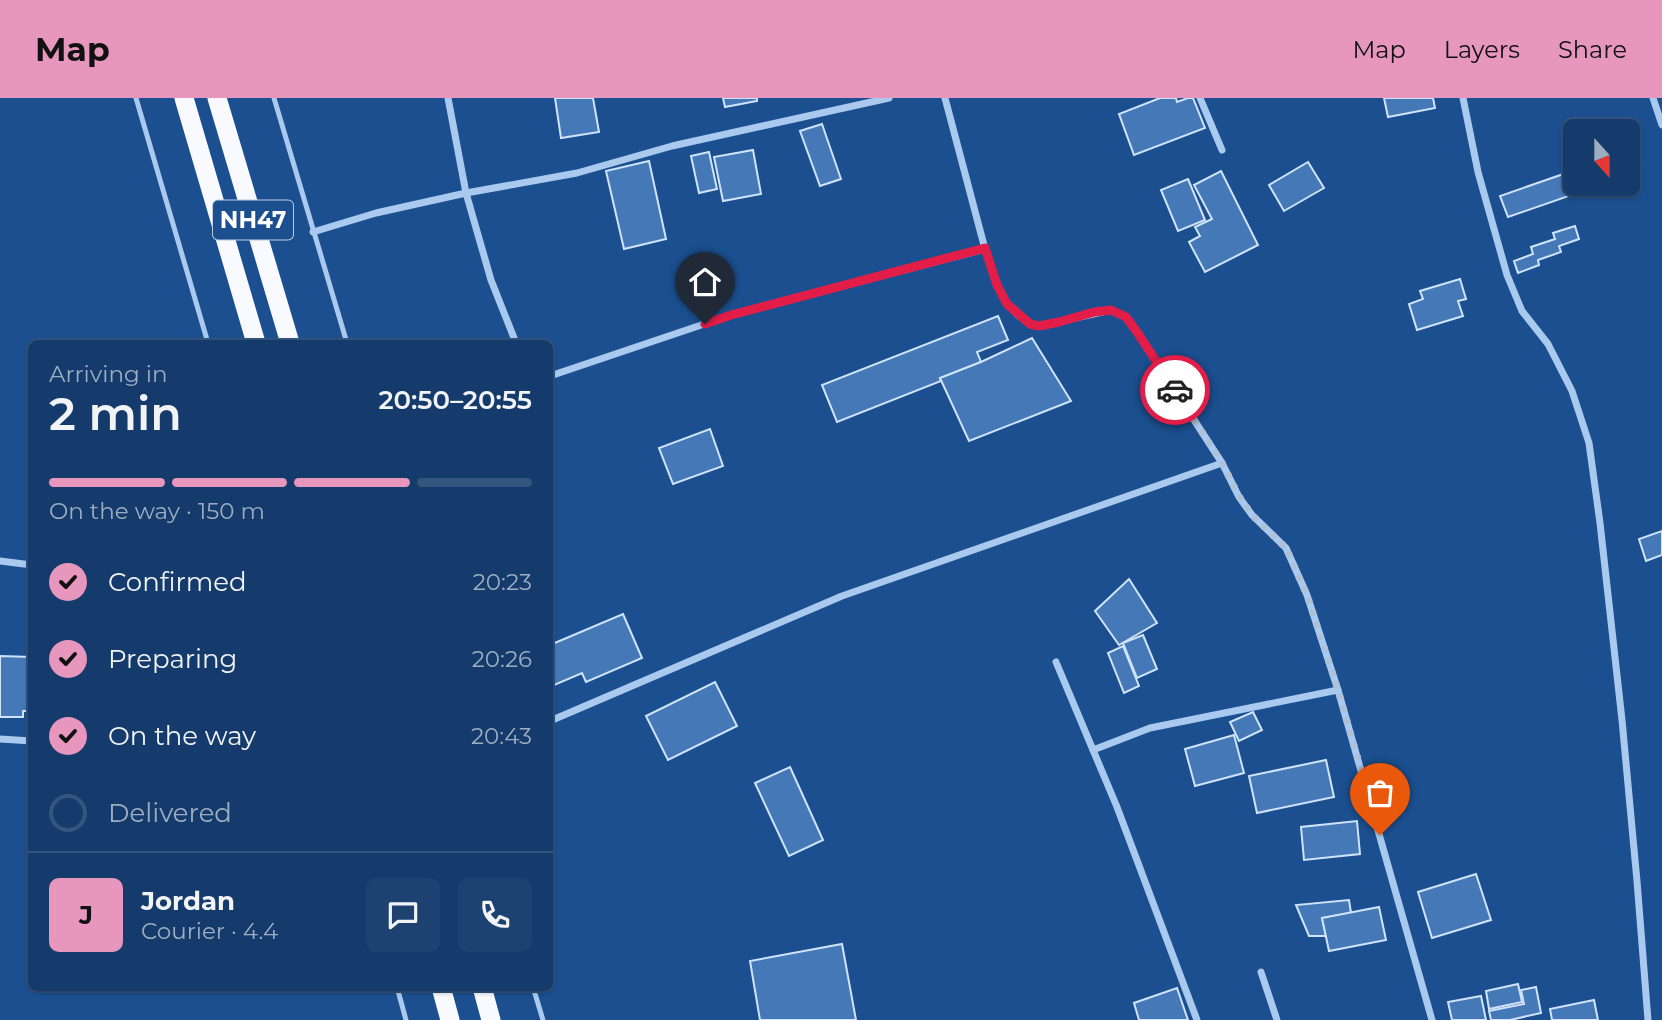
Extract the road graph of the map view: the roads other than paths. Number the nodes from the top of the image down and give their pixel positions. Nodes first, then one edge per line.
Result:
1 (136, 98) edge
2 (184, 98) edge
3 (217, 98) edge
4 (274, 98) edge
5 (448, 98) edge
6 (889, 98) edge
7 (945, 98) edge
8 (1200, 98) edge
9 (1463, 98) edge
10 (1653, 98) edge
11 (1662, 125) edge
12 (1222, 150) dead end
13 (467, 193) junction
14 (313, 232) junction
15 (985, 248) junction
16 (207, 340) edge
17 (255, 340) edge
18 (289, 340) edge
19 (346, 340) edge
20 (515, 340) edge
21 (553, 375) edge
22 (1222, 463) junction
23 (0, 561) edge
24 (28, 564) edge
25 (1056, 662) dead end
26 (1338, 690) junction
27 (553, 720) edge
28 (0, 739) edge
29 (28, 741) edge
30 (1093, 750) junction
31 (1261, 972) dead end
32 (398, 991) edge
33 (441, 991) edge
34 (482, 991) edge
35 (534, 991) edge
36 (407, 1020) edge
37 (450, 1020) edge
38 (491, 1020) edge
39 (543, 1020) edge
40 (1197, 1020) edge
41 (1277, 1020) edge
42 (1432, 1020) edge
43 (1648, 1020) edge

1 - 16 lane
2 - 17 highway, NH47
3 - 18 highway, NH47
4 - 14 lane
5 - 13 street
6 - 13 street
7 - 15 street
8 - 12 street
9 - 43 street
10 - 11 street
13 - 14 street
13 - 20 street
14 - 19 lane
15 - 21 street
15 - 22 street
22 - 26 street
22 - 27 street
23 - 24 street
25 - 30 street
26 - 30 street
26 - 42 street
28 - 29 street
30 - 40 street
31 - 41 street
32 - 36 lane
33 - 37 highway
34 - 38 highway
35 - 39 lane

